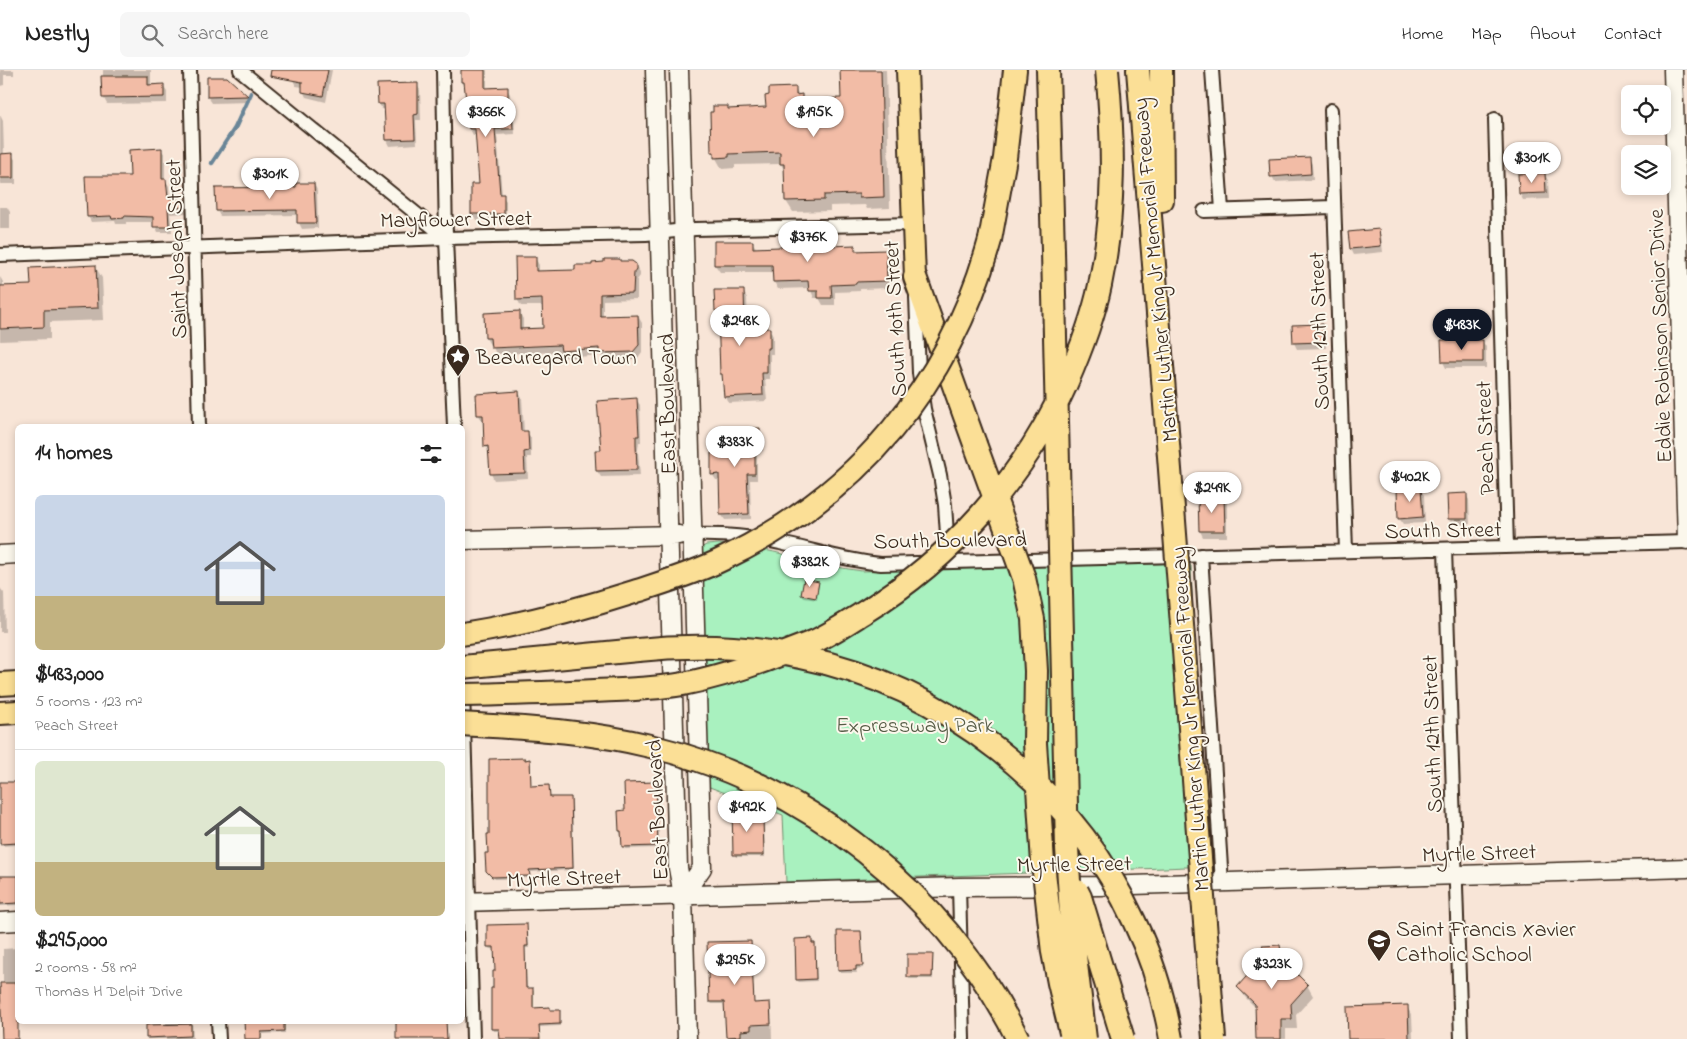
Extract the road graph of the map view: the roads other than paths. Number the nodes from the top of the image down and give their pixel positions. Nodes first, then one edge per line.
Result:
1 (190, 70) edge
2 (240, 70) edge
3 (443, 70) edge
4 (654, 70) edge
5 (679, 70) edge
6 (907, 70) edge
7 (1015, 70) edge
8 (1048, 70) edge
9 (1107, 70) edge
10 (1138, 70) edge
11 (1161, 70) edge
12 (1212, 70) edge
13 (1673, 70) edge
14 (1331, 110) dead end
15 (1495, 118) dead end
16 (1155, 186) junction
17 (1333, 207) junction
18 (1222, 210) junction
19 (1204, 211) dead end
20 (913, 224) junction
21 (684, 230) junction
22 (659, 233) junction
23 (446, 238) junction
24 (195, 247) junction
25 (0, 255) edge
26 (915, 277) junction
27 (200, 424) edge
28 (454, 424) edge
29 (669, 535) junction
30 (692, 535) junction
31 (465, 540) edge
32 (1687, 541) edge
33 (1507, 547) junction
34 (1445, 549) junction
35 (1346, 551) junction
36 (15, 554) edge
37 (0, 555) edge
38 (1201, 555) junction
39 (948, 562) junction
40 (465, 633) edge
41 (465, 667) edge
42 (15, 683) edge
43 (0, 684) edge
44 (465, 695) edge
45 (15, 712) edge
46 (0, 713) edge
47 (465, 724) edge
48 (465, 848) edge
49 (1687, 868) edge
50 (1455, 874) junction
51 (1068, 875) junction
52 (1222, 882) junction
53 (959, 887) junction
54 (683, 895) junction
55 (466, 902) edge
56 (0, 922) edge
57 (15, 922) edge
58 (218, 1024) edge
59 (218, 1039) edge
60 (473, 1039) edge
61 (687, 1039) edge
62 (963, 1039) edge
63 (1018, 1039) edge
64 (1073, 1039) edge
65 (1085, 1039) edge
66 (1123, 1039) edge
67 (1172, 1039) edge
68 (1214, 1039) edge
69 (1461, 1039) edge

1 - 24 street, Saint Joseph Street
2 - 23 street
3 - 23 street
4 - 22 street, East Boulevard
5 - 21 street, East Boulevard
6 - 20 main road, South 10th Street
7 - 40 highway, bridge
8 - 51 highway, bridge
9 - 44 highway, bridge
10 - 16 highway, Martin Luther King Jr Memorial Freeway
11 - 16 highway
12 - 18 street
13 - 32 street, Eddie Robinson Senior Drive
14 - 17 street, South 12th Street
15 - 33 street, Peach Street
16 - 68 highway, Martin Luther King Jr Memorial Freeway, bridge
17 - 18 street
17 - 35 street, South 12th Street
18 - 19 street
20 - 21 street, Mayflower Street
20 - 26 main road, South 10th Street
21 - 22 street, Mayflower Street
21 - 30 street, East Boulevard
22 - 23 street, Mayflower Street
22 - 29 street, East Boulevard
23 - 24 street, Mayflower Street
23 - 28 street
24 - 25 street, Mayflower Street
24 - 27 street, Saint Joseph Street
26 - 39 street, South 10th Street
26 - 64 highway, bridge
29 - 30 street, South Boulevard
29 - 31 street, South Boulevard
29 - 54 street, East Boulevard
30 - 39 street, South Boulevard
30 - 54 street, East Boulevard
32 - 33 street, South Street
33 - 34 street, South Street
34 - 35 street, South Street
34 - 50 street, South 12th Street
35 - 38 street, South Street
36 - 37 street
38 - 39 street, South Boulevard
38 - 52 street
41 - 67 highway, bridge
42 - 43 highway
45 - 46 highway
47 - 63 highway, bridge
48 - 55 street
49 - 50 street, Myrtle Street
50 - 52 street, Myrtle Street
50 - 69 street, South 12th Street
51 - 65 highway, bridge
51 - 66 highway, bridge
52 - 53 street, Myrtle Street
53 - 54 street, Myrtle Street
53 - 62 street
54 - 55 street, Myrtle Street
54 - 61 street
55 - 60 street
56 - 57 street
58 - 59 street

